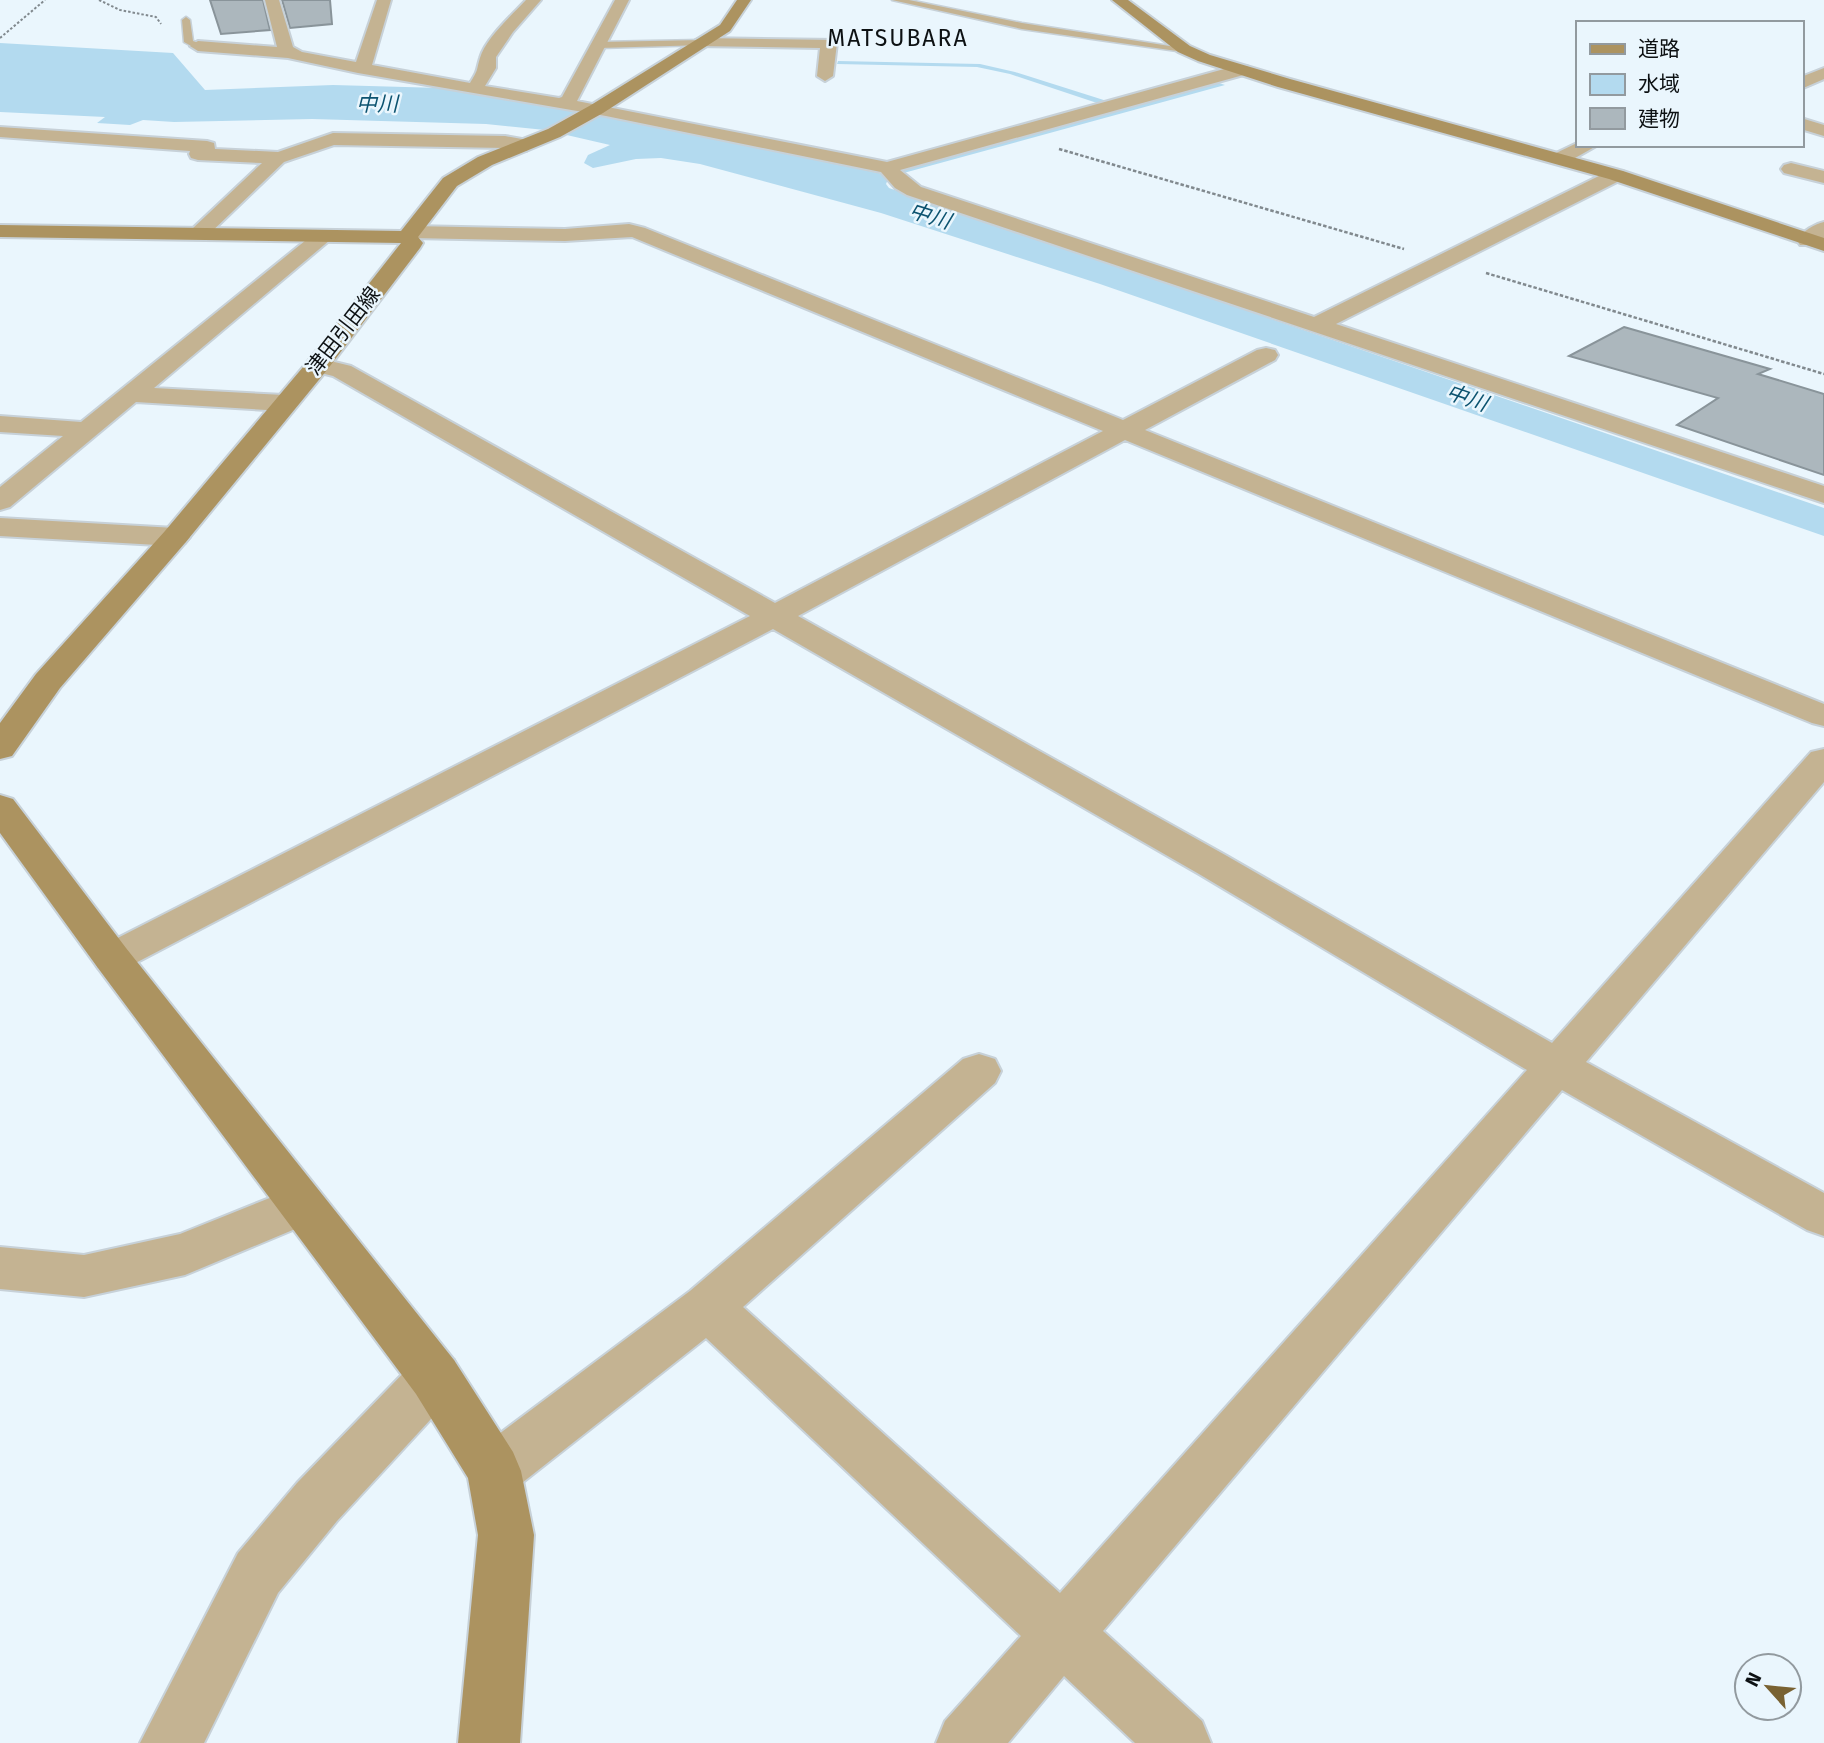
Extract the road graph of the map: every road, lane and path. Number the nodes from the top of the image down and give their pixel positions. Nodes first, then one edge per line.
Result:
1 (45, 0) edge
2 (99, 0) edge
3 (272, 0) edge
4 (384, 0) edge
5 (534, 0) edge
6 (622, 0) edge
7 (744, 0) edge
8 (896, 0) edge
9 (1119, 0) edge
10 (186, 20) dead end
11 (0, 38) edge
12 (702, 43) junction
13 (599, 45) junction
14 (198, 46) junction
15 (1184, 49) junction
16 (288, 53) junction
17 (358, 68) junction
18 (1241, 71) junction
19 (1824, 73) edge
20 (825, 76) dead end
21 (1803, 83) edge
22 (475, 88) junction
23 (561, 104) junction
24 (595, 111) junction
25 (1803, 125) edge
26 (0, 132) edge
27 (21, 133) junction
28 (1820, 140) edge
29 (526, 145) junction
30 (0, 147) edge
31 (1584, 147) edge
32 (278, 158) junction
33 (1561, 158) junction
34 (887, 168) junction
35 (1791, 169) dead end
36 (1616, 175) junction
37 (1824, 177) edge
38 (0, 231) edge
39 (198, 234) junction
40 (409, 235) junction
41 (323, 236) junction
42 (1819, 238) edge
43 (1318, 324) junction
44 (1266, 355) dead end
45 (318, 365) junction
46 (132, 394) junction
47 (284, 403) junction
48 (0, 424) edge
49 (88, 430) junction
50 (1123, 431) junction
51 (1824, 495) edge
52 (0, 500) edge
53 (0, 527) edge
54 (175, 537) junction
55 (772, 617) junction
56 (1824, 716) edge
57 (0, 748) edge
58 (1824, 760) edge
59 (4, 820) edge
60 (112, 958) junction
61 (1559, 1067) junction
62 (979, 1071) dead end
63 (302, 1205) junction
64 (1824, 1216) edge
65 (0, 1268) edge
66 (708, 1307) junction
67 (435, 1377) junction
68 (494, 1471) junction
69 (1063, 1634) junction
70 (171, 1743) edge
71 (489, 1743) edge
72 (967, 1743) edge
73 (1180, 1743) edge

1 - 11 path
2 - 14 path
3 - 16 street
4 - 17 street
5 - 22 street
6 - 13 street
7 - 12 street, 津田引田線
8 - 15 lane
9 - 15 street
10 - 14 lane
12 - 13 lane
12 - 20 street
12 - 24 street, 津田引田線
13 - 23 street
14 - 16 street
15 - 18 street
16 - 17 street
17 - 22 street
18 - 33 street
18 - 34 street
19 - 21 street
22 - 23 street
23 - 24 street
24 - 29 street, 津田引田線
24 - 34 street
25 - 28 street
26 - 27 street
27 - 30 street
27 - 32 street
29 - 32 street
29 - 40 street, 津田引田線
31 - 33 street
32 - 39 street
33 - 36 street
34 - 43 street
35 - 37 street
36 - 42 street
36 - 43 street
38 - 39 street
39 - 41 street
40 - 41 street
40 - 45 street, 津田引田線
40 - 50 street
41 - 46 street
43 - 51 street
44 - 50 street
45 - 47 street, 津田引田線
45 - 55 street
46 - 47 street
46 - 49 street
47 - 54 street, 津田引田線
48 - 49 street
49 - 52 street
50 - 55 street
50 - 56 street
53 - 54 street
54 - 57 street, 津田引田線
55 - 60 street
55 - 61 street
58 - 61 street
59 - 60 street
60 - 63 street
61 - 64 street
61 - 69 street
62 - 66 street
63 - 65 street
63 - 67 street
66 - 68 street
66 - 69 street
67 - 68 street
67 - 70 street
68 - 71 street
69 - 72 street
69 - 73 street

